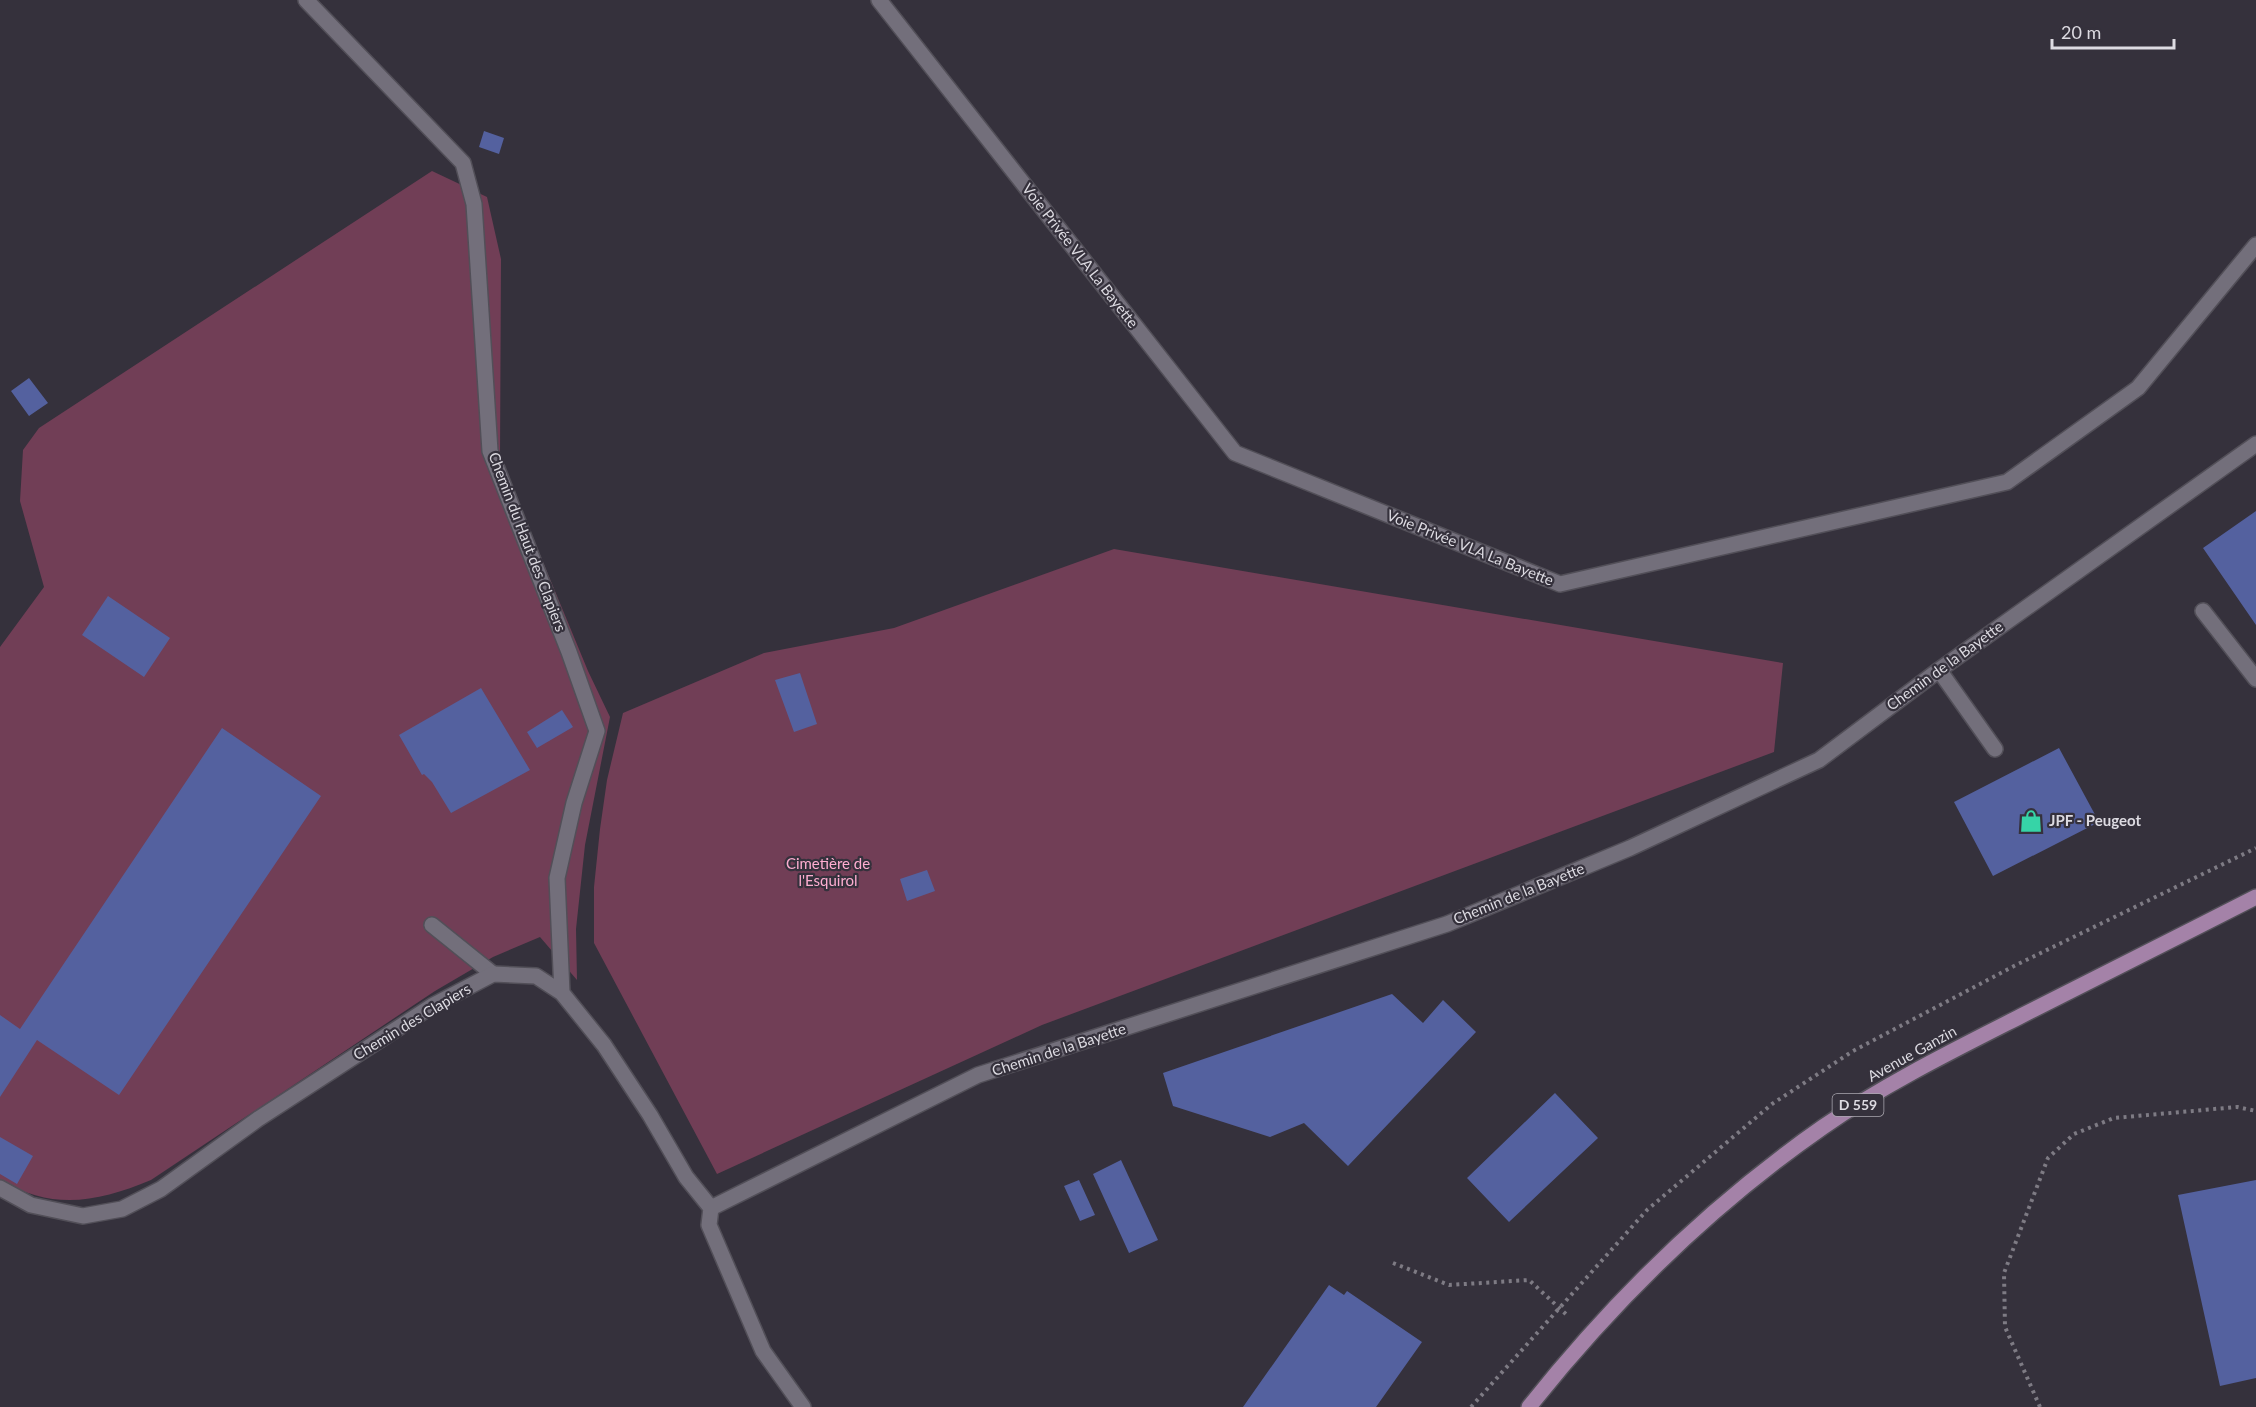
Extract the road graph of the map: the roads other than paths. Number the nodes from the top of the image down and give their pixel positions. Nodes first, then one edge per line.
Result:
1 (306, 0) edge
2 (879, 0) edge
3 (2256, 245) edge
4 (2256, 444) edge
5 (2203, 611) dead end
6 (1939, 669) junction
7 (2256, 679) edge
8 (1995, 749) dead end
9 (2256, 897) edge
10 (432, 925) dead end
11 (493, 974) junction
12 (562, 993) junction
13 (0, 1188) edge
14 (711, 1208) junction
15 (803, 1407) edge
16 (1529, 1407) edge

1 - 12 street, Chemin du Haut des Clapiers
2 - 3 street, Voie Privée VLA La Bayette
4 - 6 street, Chemin de la Bayette
5 - 7 street
6 - 8 street
6 - 14 street, Chemin de la Bayette
9 - 16 main road, Avenue Ganzin / D 559
10 - 11 street
11 - 12 street
11 - 13 street, Chemin des Clapiers
12 - 14 street
14 - 15 street

